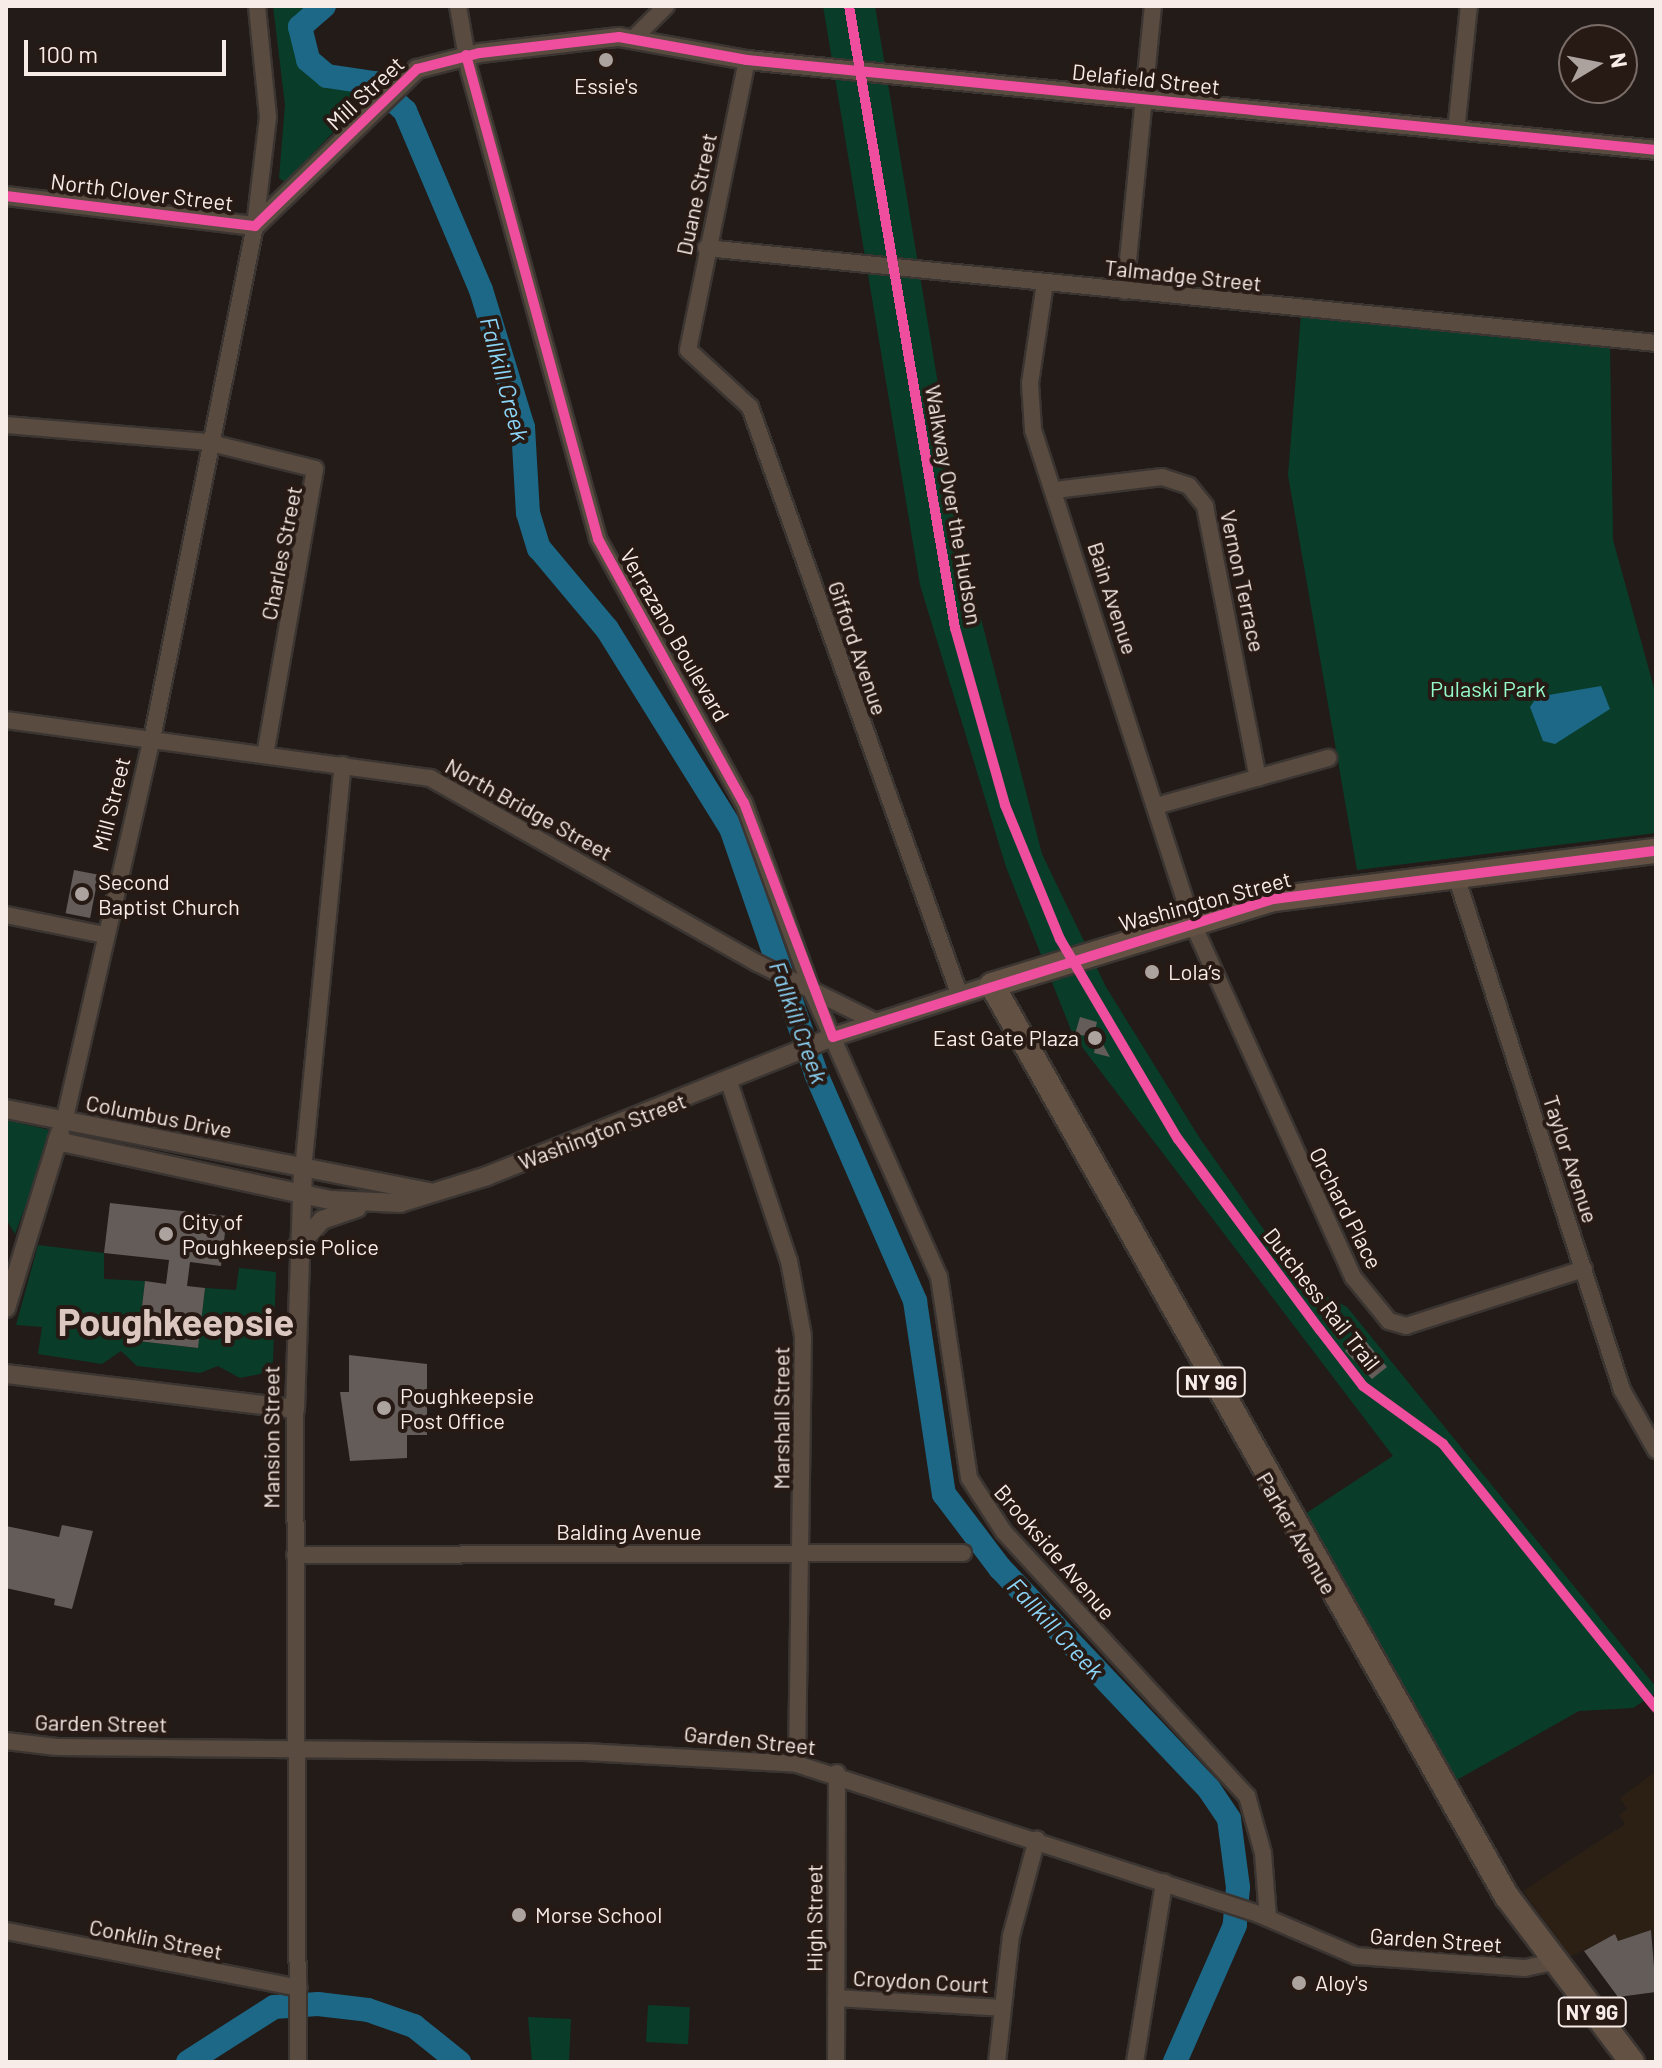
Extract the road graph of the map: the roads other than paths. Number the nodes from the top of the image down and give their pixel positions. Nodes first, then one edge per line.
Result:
1 (257, 6) edge
2 (458, 6) edge
3 (666, 6) edge
4 (1153, 6) edge
5 (1469, 6) edge
6 (634, 38) junction
7 (466, 55) junction
8 (747, 60) junction
9 (1143, 98) junction
10 (1456, 131) junction
11 (1656, 150) edge
12 (306, 182) joint
13 (6, 196) edge
14 (255, 226) junction
15 (706, 248) junction
16 (1045, 283) junction
17 (1125, 291) junction
18 (687, 337) joint
19 (1656, 343) edge
20 (6, 425) edge
21 (207, 442) junction
22 (1055, 490) junction
23 (6, 720) edge
24 (152, 739) junction
25 (265, 755) junction
26 (1328, 758) dead end
27 (343, 765) junction
28 (1258, 778) junction
29 (1156, 806) junction
30 (1656, 851) edge
31 (1456, 876) junction
32 (6, 915) edge
33 (1192, 922) junction
34 (104, 935) junction
35 (992, 985) junction
36 (813, 994) junction
37 (960, 996) junction
38 (876, 1022) junction
39 (829, 1040) junction
40 (729, 1082) junction
41 (6, 1109) edge
42 (64, 1122) junction
43 (57, 1141) junction
44 (303, 1170) junction
45 (300, 1192) junction
46 (429, 1192) junction
47 (383, 1205) junction
48 (296, 1249) junction
49 (1584, 1269) junction
50 (6, 1308) edge
51 (6, 1374) edge
52 (295, 1409) junction
53 (1656, 1450) edge
54 (802, 1553) junction
55 (963, 1553) dead end
56 (295, 1555) junction
57 (6, 1741) edge
58 (297, 1747) junction
59 (797, 1764) junction
60 (837, 1773) junction
61 (1037, 1839) junction
62 (1164, 1882) junction
63 (1268, 1918) junction
64 (6, 1931) edge
65 (1553, 1962) junction
66 (298, 1991) junction
67 (836, 1998) junction
68 (1003, 2008) junction
69 (298, 2062) edge
70 (836, 2062) edge
71 (997, 2062) edge
72 (1135, 2062) edge
73 (1632, 2062) edge

1 - 14 street, Mill Street
2 - 7 street
3 - 6 street
4 - 9 street
5 - 10 street
6 - 7 street, Mill Street
6 - 8 street, Delafield Street
7 - 12 street, Mill Street
7 - 36 street, Verrazano Boulevard
8 - 9 street, Delafield Street
8 - 15 street, Duane Street
9 - 10 street, Delafield Street
9 - 17 street
10 - 11 street, Delafield Street
12 - 14 street, North Clover Street
13 - 14 street, North Clover Street
14 - 21 street, Mill Street
15 - 16 street, Talmadge Street
15 - 18 street, Duane Street
16 - 17 street, Talmadge Street
16 - 22 street, Bain Avenue
17 - 19 street, Talmadge Street
18 - 37 street, Gifford Avenue
20 - 21 street
21 - 24 street, Mill Street
21 - 25 street, Charles Street
22 - 28 street, Vernon Terrace
22 - 29 street, Bain Avenue
23 - 24 street, North Bridge Street
24 - 25 street, North Bridge Street
24 - 34 street, Mill Street
25 - 27 street, North Bridge Street
26 - 28 street
27 - 36 street, North Bridge Street
27 - 44 street, Mansion Street
28 - 29 street
29 - 33 street, Bain Avenue
30 - 31 main road, Washington Street
31 - 33 main road, Washington Street
31 - 49 street, Taylor Avenue
32 - 34 street
33 - 35 main road, Washington Street
33 - 49 street, Orchard Place
34 - 42 street, Mill Street
35 - 37 street, Washington Street
35 - 65 main road, Parker Avenue / NY 9G
36 - 38 street, North Bridge Street
36 - 39 street, Verrazano Boulevard
37 - 38 street, Washington Street
38 - 39 street, Washington Street
39 - 40 street, Washington Street
39 - 63 street, Brookside Avenue
40 - 46 street, Washington Street
40 - 54 street, Marshall Street
41 - 42 street, Columbus Drive
42 - 43 street, Mill Street
42 - 44 street, Columbus Drive
43 - 45 street, Columbus Drive
43 - 50 street, Mill Street
44 - 45 street, Mansion Street
44 - 46 street
45 - 47 street, Washington Street
45 - 48 street, Mansion Street
46 - 47 street, Washington Street
47 - 48 street
48 - 52 street, Mansion Street
49 - 53 street, Taylor Avenue
51 - 52 street
52 - 56 street, Mansion Street
54 - 55 street, Balding Avenue
54 - 56 street, Balding Avenue
54 - 59 street, Marshall Street
56 - 58 street, Mansion Street
57 - 58 street, Garden Street
58 - 59 street, Garden Street
58 - 66 street, Mansion Street
59 - 60 street, Garden Street
60 - 61 street, Garden Street
60 - 67 street, High Street
61 - 62 street, Garden Street
61 - 68 street
62 - 63 street, Garden Street
62 - 72 street
63 - 65 street, Garden Street
64 - 66 street, Conklin Street
65 - 73 main road, Parker Avenue / NY 9G
66 - 69 street, Mansion Street
67 - 68 street, Croydon Court
67 - 70 street, High Street
68 - 71 street

